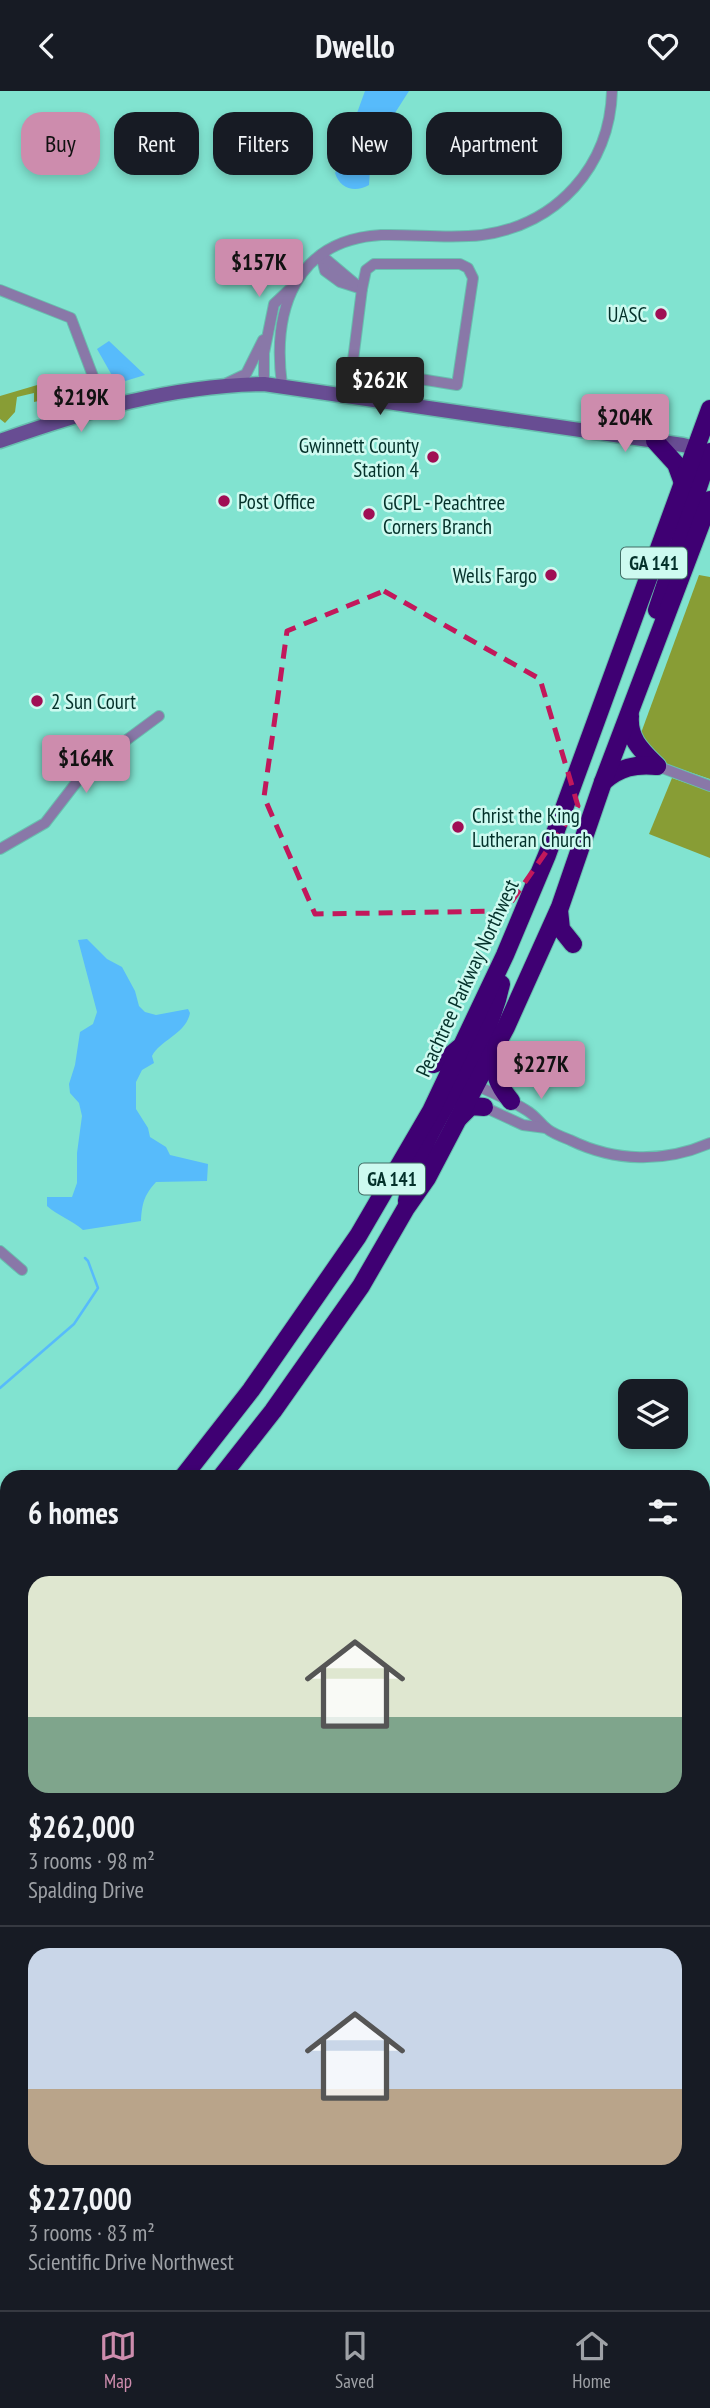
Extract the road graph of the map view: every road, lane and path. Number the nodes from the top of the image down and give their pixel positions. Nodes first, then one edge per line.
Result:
1 (612, 91) edge
2 (321, 255) junction
3 (292, 287) junction
4 (362, 289) junction
5 (0, 290) edge
6 (266, 334) junction
7 (225, 384) junction
8 (264, 384) junction
9 (282, 385) junction
10 (105, 408) junction
11 (710, 409) edge
12 (655, 441) junction
13 (0, 442) edge
14 (705, 451) edge
15 (683, 482) junction
16 (710, 500) edge
17 (643, 679) junction
18 (631, 712) junction
19 (159, 716) dead end
20 (657, 766) junction
21 (603, 782) junction
22 (710, 786) edge
23 (0, 849) edge
24 (560, 907) junction
25 (505, 955) junction
26 (539, 958) junction
27 (506, 1027) junction
28 (455, 1081) junction
29 (511, 1101) junction
30 (484, 1107) junction
31 (459, 1118) junction
32 (547, 1128) junction
33 (710, 1143) edge
34 (406, 1208) junction
35 (0, 1251) edge
36 (22, 1270) dead end
37 (188, 1470) edge
38 (227, 1470) edge

1 - 2 street
2 - 3 street
2 - 4 street
3 - 6 street
3 - 9 street
4 - 4 street
5 - 10 street
6 - 7 street
6 - 8 street
7 - 8 main road
7 - 10 main road
8 - 9 main road
9 - 12 main road
10 - 13 main road
11 - 14 highway, Peachtree Parkway Northwest / GA 141
12 - 14 main road
12 - 15 highway
14 - 15 highway, Peachtree Parkway Northwest / GA 141
14 - 17 highway
15 - 25 highway, Peachtree Parkway Northwest / GA 141
16 - 17 highway, Peachtree Parkway Northwest / GA 141
17 - 18 highway, Peachtree Parkway Northwest / GA 141
18 - 20 highway
18 - 21 highway, Peachtree Parkway Northwest / GA 141
19 - 23 street
20 - 21 highway
20 - 22 street
21 - 24 highway, Peachtree Parkway Northwest / GA 141
24 - 26 highway, Peachtree Parkway Northwest / GA 141
24 - 26 highway
25 - 28 highway
25 - 28 highway, Peachtree Parkway Northwest / GA 141
26 - 27 highway, Peachtree Parkway Northwest / GA 141
27 - 28 highway, Peachtree Parkway Northwest / GA 141
27 - 29 highway
28 - 29 street
28 - 30 street
28 - 31 highway, Peachtree Parkway Northwest / GA 141
28 - 34 highway
28 - 37 highway, Peachtree Parkway Northwest / GA 141
29 - 32 street
30 - 31 highway
30 - 32 street
31 - 34 highway, Peachtree Parkway Northwest / GA 141
32 - 33 street
34 - 38 highway, Peachtree Parkway Northwest / GA 141
35 - 36 street

